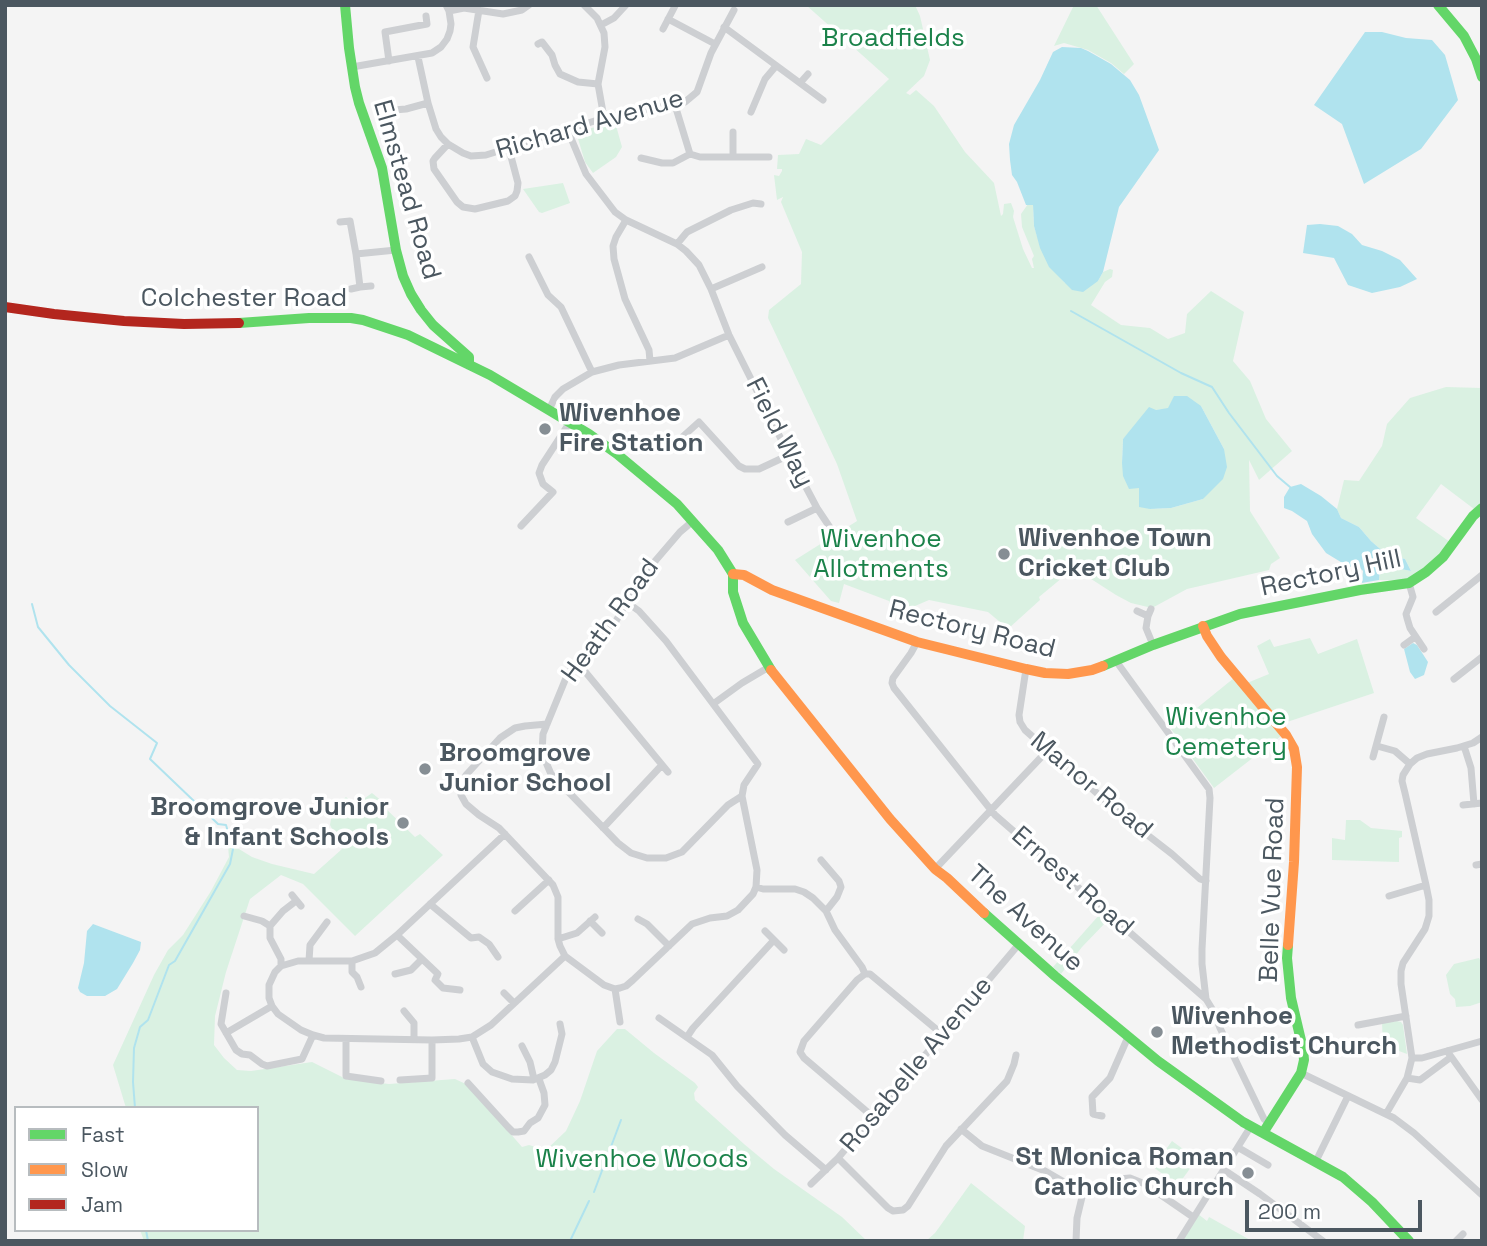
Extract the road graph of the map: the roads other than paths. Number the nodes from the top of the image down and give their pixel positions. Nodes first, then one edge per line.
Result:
1 (345, 5) edge
2 (529, 5) edge
3 (584, 5) edge
4 (626, 5) edge
5 (1438, 5) edge
6 (676, 6) edge
7 (448, 8) edge
8 (521, 8) edge
9 (480, 10) junction
10 (733, 10) dead end
11 (426, 16) dead end
12 (668, 19) junction
13 (601, 25) junction
14 (724, 27) junction
15 (663, 29) dead end
16 (538, 44) dead end
17 (715, 44) junction
18 (418, 57) junction
19 (389, 61) junction
20 (776, 66) junction
21 (352, 67) junction
22 (808, 74) dead end
23 (1482, 77) edge
24 (487, 78) dead end
25 (800, 83) junction
26 (598, 84) junction
27 (748, 98) dead end
28 (823, 100) dead end
29 (756, 101) junction
30 (428, 103) junction
31 (392, 104) dead end
32 (676, 104) junction
33 (751, 112) dead end
34 (604, 118) junction
35 (568, 131) junction
36 (733, 132) dead end
37 (448, 144) junction
38 (509, 149) junction
39 (690, 154) junction
40 (733, 157) junction
41 (769, 157) dead end
42 (641, 158) dead end
43 (761, 204) dead end
44 (626, 220) junction
45 (340, 222) dead end
46 (677, 244) junction
47 (396, 250) junction
48 (356, 254) junction
49 (533, 260) dead end
50 (762, 266) dead end
51 (371, 286) dead end
52 (360, 288) junction
53 (351, 289) dead end
54 (711, 289) junction
55 (5, 307) edge
56 (729, 335) junction
57 (650, 361) junction
58 (469, 365) junction
59 (592, 372) junction
60 (549, 410) junction
61 (570, 422) junction
62 (667, 446) dead end
63 (789, 455) junction
64 (817, 508) junction
65 (1482, 508) edge
66 (693, 521) junction
67 (788, 522) dead end
68 (521, 526) dead end
69 (831, 529) dead end
70 (733, 574) junction
71 (1482, 575) edge
72 (1409, 583) junction
73 (628, 603) junction
74 (1137, 611) dead end
75 (1441, 611) dead end
76 (1203, 626) junction
77 (1415, 637) junction
78 (917, 642) junction
79 (1153, 645) junction
80 (1404, 645) dead end
81 (1424, 649) dead end
82 (1482, 657) edge
83 (1116, 661) junction
84 (578, 663) junction
85 (769, 667) junction
86 (1026, 669) junction
87 (1455, 675) dead end
88 (713, 704) junction
89 (1386, 721) dead end
90 (547, 724) junction
91 (1482, 737) edge
92 (1377, 746) junction
93 (1464, 746) junction
94 (1048, 750) junction
95 (1373, 757) dead end
96 (1410, 764) junction
97 (662, 765) junction
98 (668, 772) dead end
99 (742, 796) junction
100 (1478, 804) edge
101 (1463, 805) dead end
102 (990, 810) junction
103 (603, 828) junction
104 (505, 834) junction
105 (827, 861) dead end
106 (935, 869) junction
107 (549, 880) junction
108 (1206, 881) junction
109 (1426, 885) junction
110 (756, 887) junction
111 (1390, 897) dead end
112 (297, 901) dead end
113 (430, 904) junction
114 (515, 911) dead end
115 (826, 911) junction
116 (244, 916) dead end
117 (638, 919) dead end
118 (327, 922) dead end
119 (270, 926) junction
120 (765, 931) dead end
121 (601, 933) dead end
122 (397, 935) junction
123 (558, 939) junction
124 (774, 940) junction
125 (1019, 944) junction
126 (669, 946) junction
127 (784, 950) dead end
128 (565, 956) junction
129 (498, 957) dead end
130 (422, 959) junction
131 (309, 961) junction
132 (352, 961) junction
133 (281, 966) junction
134 (395, 974) dead end
135 (865, 974) junction
136 (1203, 974) junction
137 (1190, 985) junction
138 (361, 987) dead end
139 (615, 989) junction
140 (460, 990) dead end
141 (226, 993) dead end
142 (504, 993) dead end
143 (1206, 999) junction
144 (514, 1003) junction
145 (272, 1006) junction
146 (404, 1011) dead end
147 (1406, 1016) junction
148 (659, 1018) dead end
149 (620, 1021) dead end
150 (560, 1024) dead end
151 (1358, 1025) dead end
152 (226, 1033) junction
153 (942, 1034) junction
154 (313, 1035) junction
155 (471, 1037) junction
156 (687, 1037) junction
157 (1128, 1037) junction
158 (346, 1039) junction
159 (414, 1039) junction
160 (432, 1040) junction
161 (1482, 1041) edge
162 (522, 1046) dead end
163 (1449, 1054) junction
164 (1016, 1055) dead end
165 (1412, 1058) junction
166 (1301, 1073) junction
167 (1407, 1078) junction
168 (536, 1079) junction
169 (400, 1080) dead end
170 (381, 1081) dead end
171 (468, 1083) dead end
172 (1348, 1097) junction
173 (1482, 1100) edge
174 (1385, 1114) junction
175 (1095, 1115) dead end
176 (872, 1116) junction
177 (1270, 1123) junction
178 (1251, 1126) junction
179 (961, 1129) junction
180 (1263, 1133) junction
181 (1239, 1148) junction
182 (838, 1158) junction
183 (1316, 1161) junction
184 (1268, 1165) dead end
185 (826, 1170) junction
186 (1224, 1170) junction
187 (811, 1184) dead end
188 (1083, 1193) junction
189 (1482, 1195) edge
190 (1193, 1217) junction
191 (1463, 1234) dead end
192 (1076, 1241) edge
193 (1179, 1241) edge
194 (1323, 1241) edge
195 (1409, 1241) edge
196 (1456, 1241) edge

1 - 21 street, Elmstead Road
2 - 8 street
3 - 13 street
4 - 13 street
5 - 23 street
6 - 12 street
7 - 9 street
7 - 18 street
8 - 9 street
9 - 24 street
10 - 14 street, Richard Avenue
11 - 19 street
12 - 15 street
12 - 17 street
13 - 26 street
14 - 17 street, Richard Avenue
14 - 20 street
16 - 26 street
17 - 32 street, Richard Avenue
18 - 19 street
18 - 30 street
19 - 21 street
20 - 25 street
20 - 29 street
21 - 47 street, Elmstead Road
22 - 25 street
25 - 28 street
26 - 34 street
27 - 29 street
29 - 33 street
30 - 31 street
30 - 37 street
32 - 34 street, Richard Avenue
32 - 39 street
34 - 35 street, Richard Avenue
35 - 38 street, Richard Avenue
35 - 44 street
36 - 40 street
37 - 38 street, Richard Avenue
37 - 38 street
39 - 40 street
39 - 42 street
40 - 41 street
43 - 46 street
44 - 46 street
44 - 57 street
45 - 48 street
46 - 54 street, Field Way
47 - 48 street
47 - 58 street, Elmstead Road
48 - 52 street
49 - 59 street
50 - 54 street
51 - 52 street
52 - 53 street
54 - 56 street, Field Way
55 - 58 street, Colchester Road
56 - 57 street
56 - 63 street, Field Way
57 - 59 street
58 - 60 street, Colchester Road
59 - 60 street
60 - 61 street, Colchester Road
61 - 66 street, Colchester Road
61 - 68 street
62 - 63 street
63 - 64 street, Field Way
64 - 67 street
64 - 69 street, Field Way
65 - 72 street, Rectory Hill
66 - 70 street, Colchester Road
66 - 73 street, Heath Road
70 - 78 street, Rectory Road
70 - 85 street, The Avenue
71 - 75 street
72 - 76 street, Rectory Hill
72 - 77 street
73 - 84 street, Heath Road
73 - 88 street
74 - 79 street
76 - 79 street, Rectory Road
76 - 166 street, Belle Vue Road
77 - 80 street
77 - 81 street
78 - 86 street, Rectory Road
78 - 102 street, Ernest Road
79 - 83 street, Rectory Road
82 - 87 street
83 - 86 street, Rectory Road
83 - 108 street
84 - 90 street, Heath Road
84 - 97 street
85 - 88 street
85 - 106 street, The Avenue
86 - 94 street, Manor Road
88 - 99 street
89 - 92 street
90 - 103 street, Heath Road
90 - 104 street
91 - 93 street
92 - 95 street
92 - 96 street
93 - 96 street
93 - 100 street
94 - 102 street
94 - 108 street, Manor Road
96 - 109 street
97 - 98 street
97 - 103 street
99 - 103 street, Heath Road
99 - 110 street
100 - 101 street
102 - 106 street
102 - 137 street, Ernest Road
104 - 107 street
104 - 113 street
105 - 115 street
106 - 125 street, The Avenue
107 - 114 street
107 - 123 street
108 - 136 street
109 - 111 street
109 - 147 street
110 - 115 street
110 - 126 street
112 - 119 street
113 - 122 street
113 - 129 street
115 - 135 street
116 - 119 street
117 - 126 street
118 - 131 street
119 - 133 street
120 - 124 street
121 - 123 street
122 - 130 street
122 - 132 street
123 - 128 street
124 - 127 street
124 - 156 street
125 - 153 street, Rosabelle Avenue
125 - 157 street, The Avenue
126 - 139 street
128 - 139 street
128 - 144 street
130 - 134 street
130 - 140 street
131 - 132 street
131 - 133 street
132 - 138 street
133 - 145 street
135 - 153 street
135 - 176 street
136 - 137 street
136 - 143 street
137 - 143 street, Ernest Road
139 - 149 street
141 - 152 street
142 - 144 street
143 - 177 street, Ernest Road
144 - 155 street
145 - 152 street
145 - 154 street
146 - 159 street
147 - 151 street
147 - 165 street
148 - 156 street
150 - 168 street
152 - 154 street
153 - 176 street, Rosabelle Avenue
154 - 158 street
155 - 160 street
155 - 168 street
156 - 185 street
157 - 175 street
157 - 178 street, The Avenue
158 - 159 street
158 - 170 street
159 - 160 street
160 - 169 street
161 - 163 street
162 - 168 street
163 - 165 street
163 - 167 street
163 - 173 street
164 - 179 street
165 - 167 street
166 - 172 street
166 - 177 street
167 - 174 street
168 - 171 street
172 - 174 street
172 - 183 street
174 - 189 street
176 - 182 street, Rosabelle Avenue
177 - 180 street
178 - 180 street, The Avenue
178 - 181 street
179 - 182 street
179 - 188 street
180 - 183 street, The Avenue
181 - 184 street
181 - 186 street
182 - 185 street, Rosabelle Avenue
183 - 195 street, The Avenue
185 - 187 street, Rosabelle Avenue
186 - 190 street
186 - 194 street
188 - 190 street
188 - 192 street
190 - 193 street
191 - 196 street

